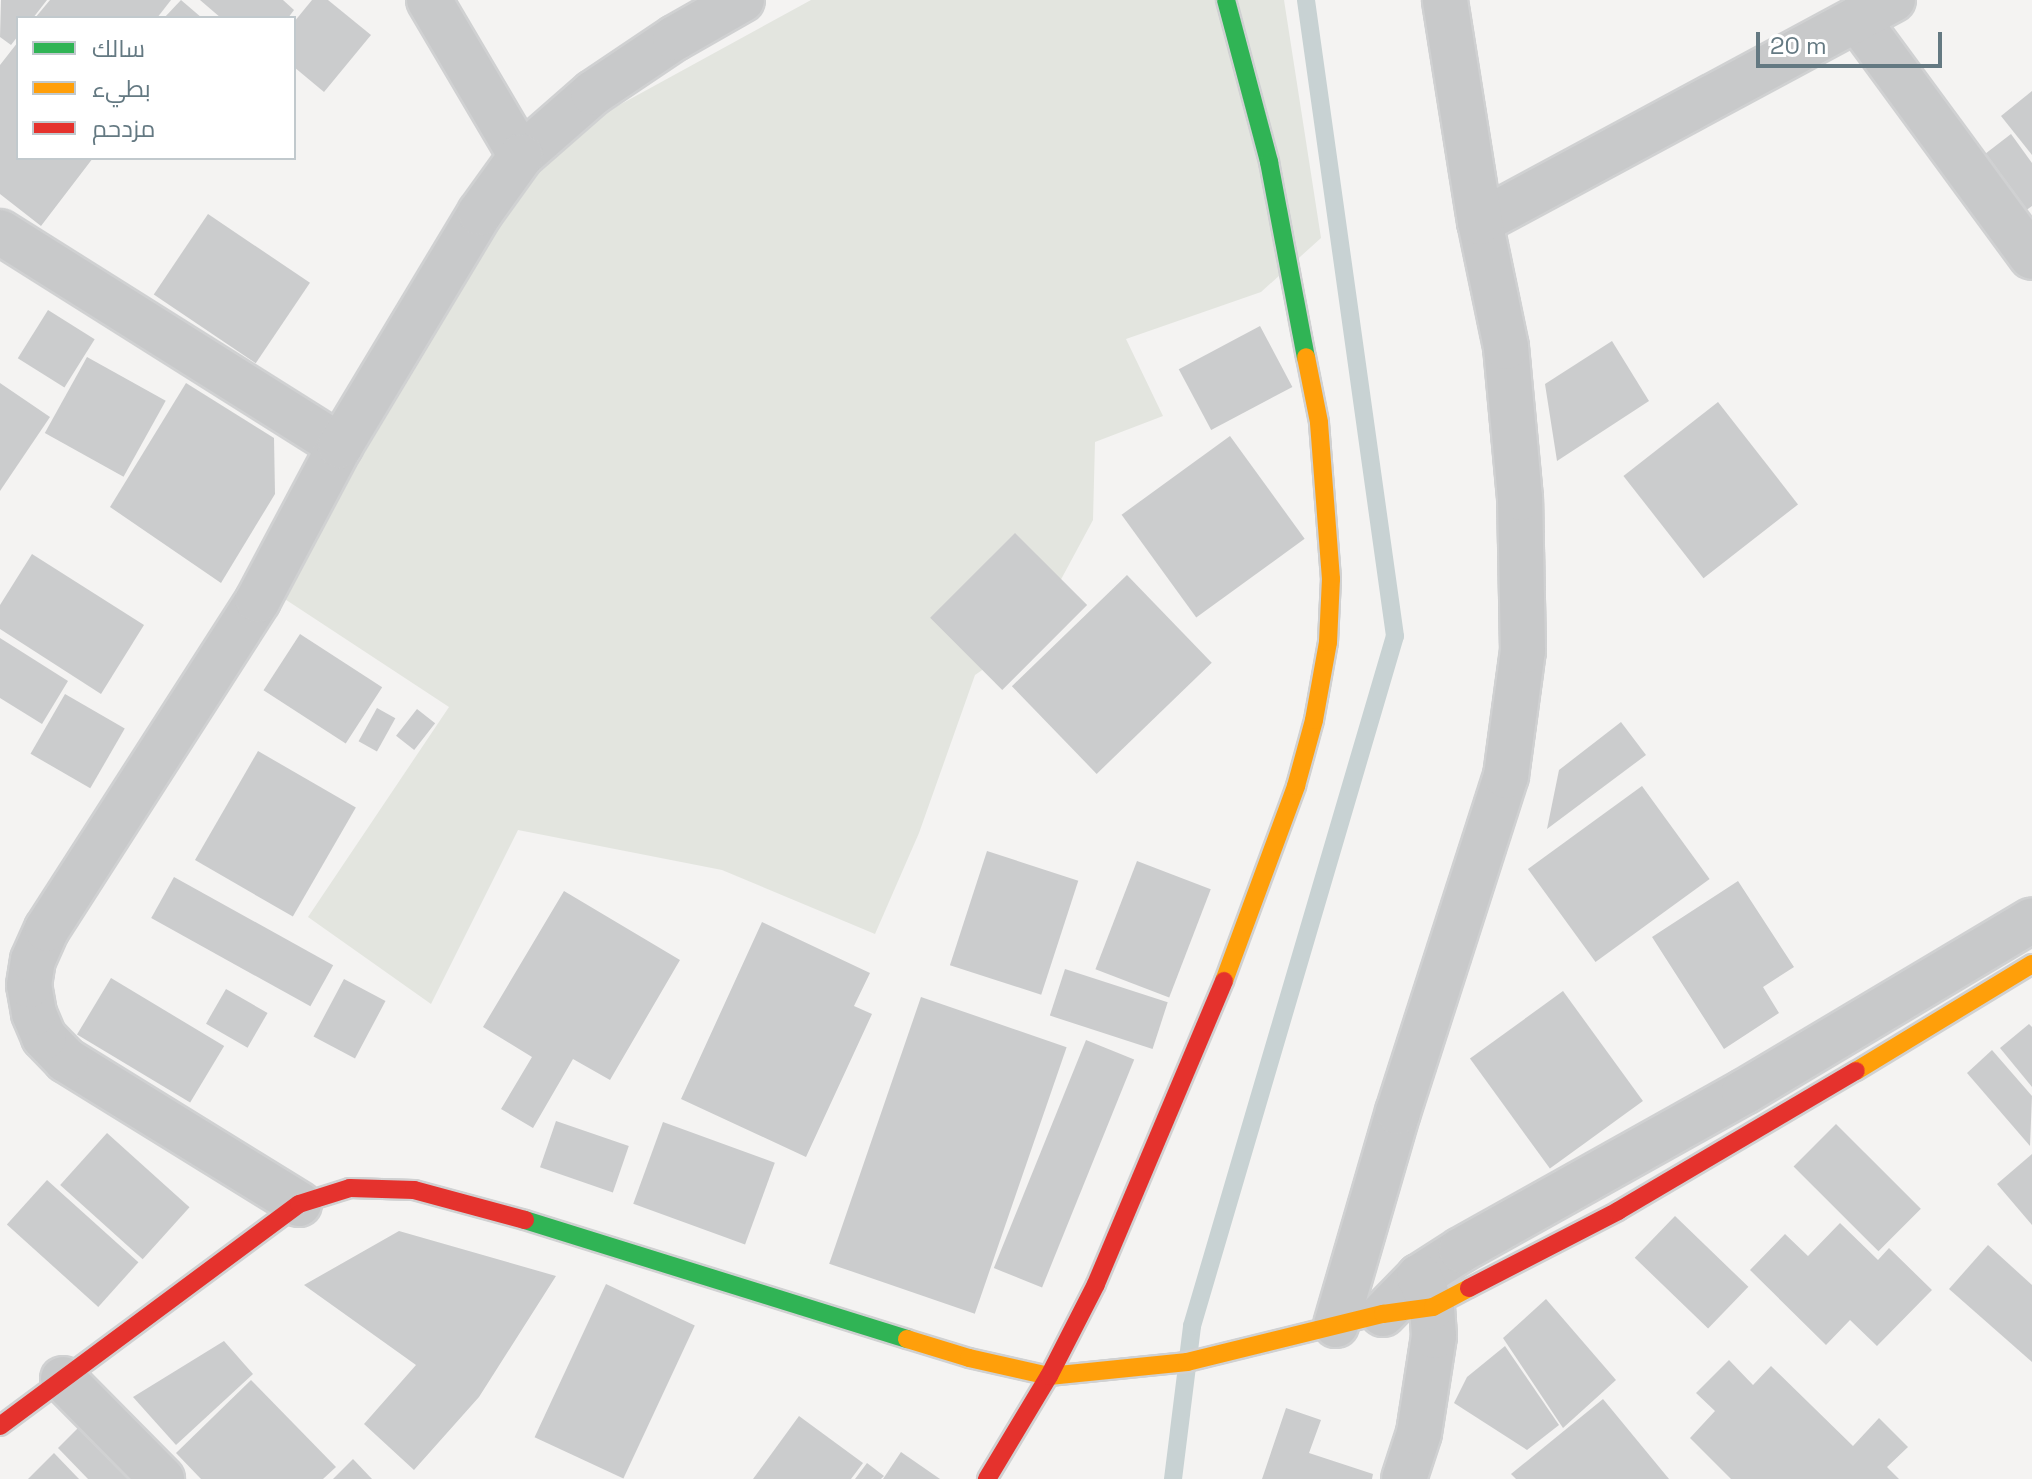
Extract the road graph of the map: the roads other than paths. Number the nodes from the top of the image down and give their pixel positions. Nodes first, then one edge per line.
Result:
1 (429, 0) edge
2 (742, 0) edge
3 (1226, 0) edge
4 (1445, 0) edge
5 (1875, 10) edge
6 (521, 156) junction
7 (1480, 222) junction
8 (0, 232) edge
9 (2032, 257) edge
10 (340, 446) junction
11 (2032, 920) edge
12 (2032, 964) edge
13 (299, 1204) junction
14 (1426, 1292) junction
15 (1383, 1314) joint
16 (1336, 1325) junction
17 (1049, 1376) junction
18 (63, 1379) junction
19 (0, 1426) edge
20 (162, 1479) edge
21 (987, 1479) edge
22 (1404, 1479) edge

1 - 6 street
2 - 6 street
3 - 17 street
4 - 7 street
5 - 7 street
5 - 9 street
6 - 10 street
7 - 16 street
8 - 10 street
10 - 13 street
11 - 14 street
12 - 14 street
13 - 17 street
13 - 18 street
14 - 15 street
14 - 22 street
15 - 16 street
16 - 17 street
17 - 21 street
18 - 19 street
18 - 20 street

